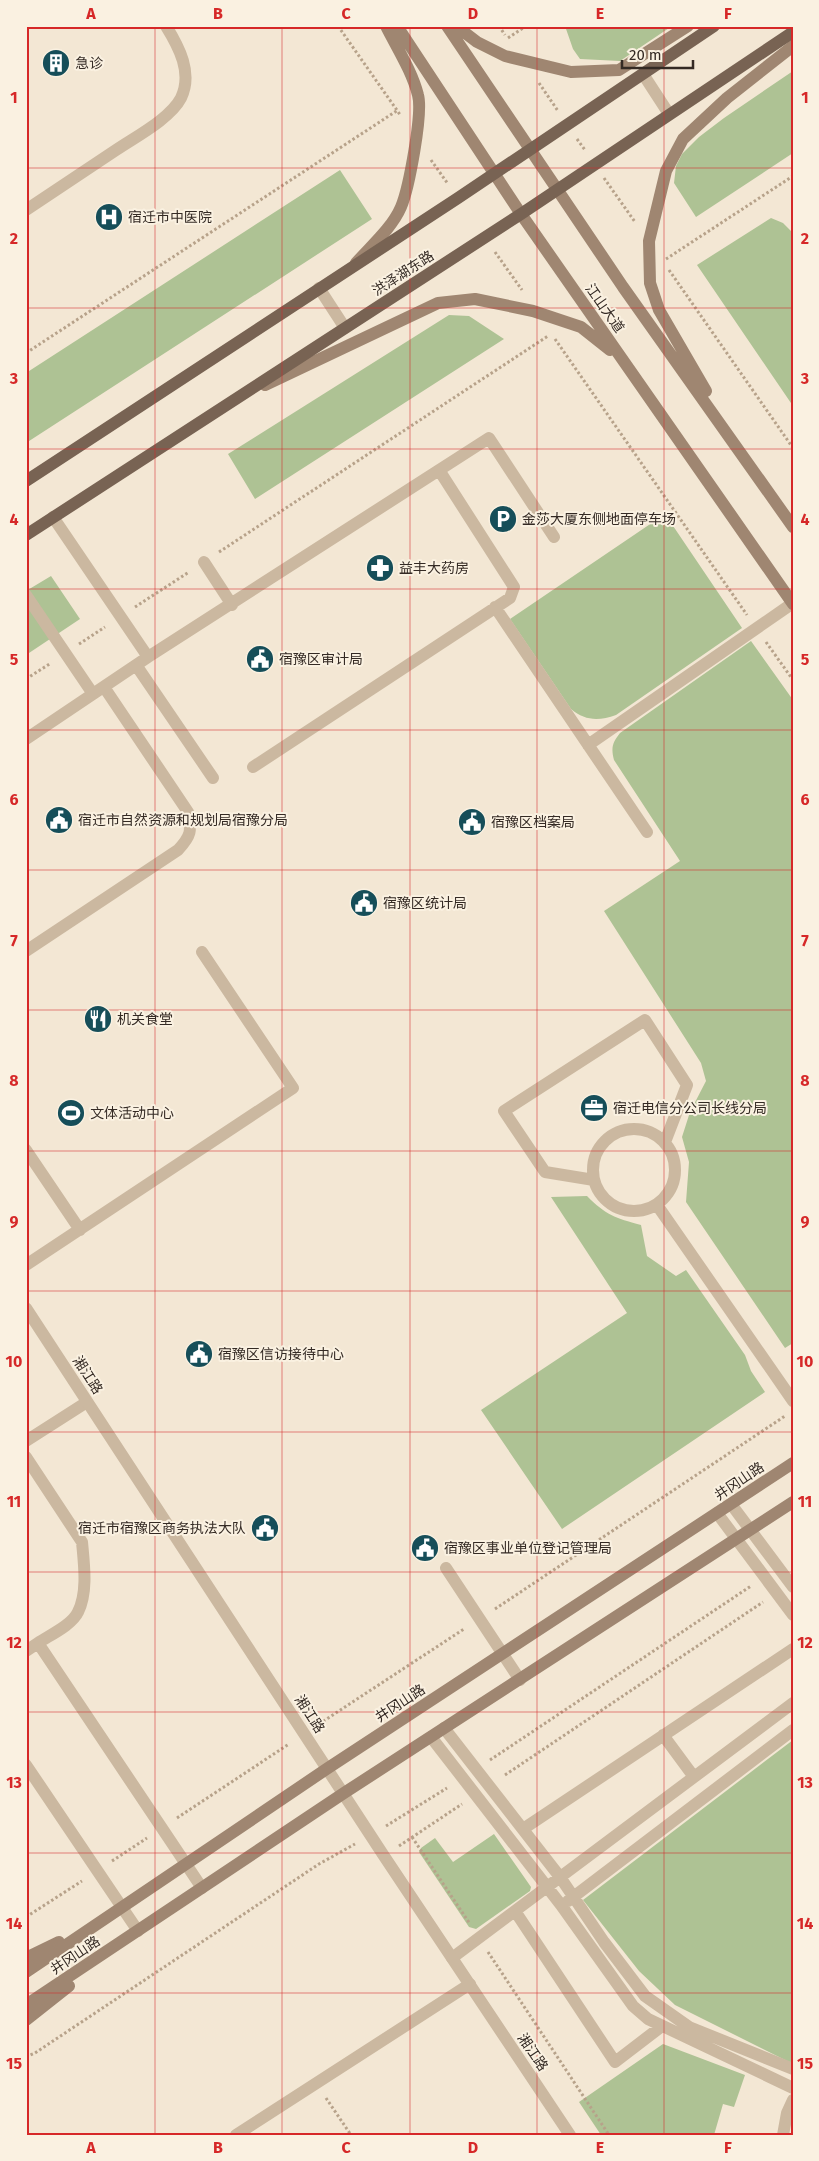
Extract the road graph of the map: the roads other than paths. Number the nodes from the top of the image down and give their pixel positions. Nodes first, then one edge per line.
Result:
1 (166, 26) edge
2 (386, 26) edge
3 (397, 26) edge
4 (447, 26) edge
5 (456, 26) edge
6 (688, 26) edge
7 (714, 26) edge
8 (793, 32) edge
9 (793, 46) edge
10 (643, 74) junction
11 (670, 114) junction
12 (530, 150) junction
13 (494, 174) junction
14 (556, 189) junction
15 (26, 210) edge
16 (521, 214) junction
17 (352, 268) junction
18 (320, 288) junction
19 (345, 328) junction
20 (622, 359) junction
21 (238, 398) junction
22 (744, 458) junction
23 (439, 470) junction
24 (26, 481) edge
25 (53, 517) junction
26 (793, 527) edge
27 (26, 535) edge
28 (554, 537) dead end
29 (204, 562) road end
30 (26, 595) edge
31 (793, 603) edge
32 (232, 605) junction
33 (496, 607) junction
34 (148, 657) junction
35 (136, 664) junction
36 (104, 687) junction
37 (92, 694) junction
38 (26, 739) edge
39 (588, 745) junction
40 (253, 767) dead end
41 (213, 778) dead end
42 (647, 832) dead end
43 (26, 951) edge
44 (202, 952) dead end
45 (665, 1142) junction
46 (26, 1150) edge
47 (594, 1180) junction
48 (657, 1204) junction
49 (80, 1230) junction
50 (26, 1265) edge
51 (26, 1308) edge
52 (793, 1400) edge
53 (87, 1402) junction
54 (26, 1441) edge
55 (26, 1457) edge
56 (793, 1463) edge
57 (793, 1502) edge
58 (732, 1504) junction
59 (718, 1513) junction
60 (751, 1530) junction
61 (736, 1540) junction
62 (446, 1568) dead end
63 (793, 1587) edge
64 (793, 1615) edge
65 (38, 1643) junction
66 (793, 1649) edge
67 (26, 1651) edge
68 (503, 1654) junction
69 (520, 1680) junction
70 (793, 1703) edge
71 (444, 1728) junction
72 (793, 1730) edge
73 (663, 1735) junction
74 (431, 1738) junction
75 (26, 1765) edge
76 (328, 1768) junction
77 (694, 1777) junction
78 (344, 1793) junction
79 (523, 1829) junction
80 (186, 1864) junction
81 (560, 1877) junction
82 (548, 1887) junction
83 (202, 1888) junction
84 (573, 1897) junction
85 (561, 1905) junction
86 (117, 1911) junction
87 (515, 1911) junction
88 (133, 1934) junction
89 (26, 1958) edge
90 (452, 1958) junction
91 (26, 1972) edge
92 (470, 1984) junction
93 (26, 2005) edge
94 (26, 2020) edge
95 (662, 2026) junction
96 (793, 2069) edge
97 (793, 2088) edge
98 (793, 2100) edge
99 (236, 2135) edge
100 (570, 2135) edge
101 (784, 2135) edge

1 - 15 street
2 - 17 main road
3 - 13 main road, 江山大道
4 - 12 main road, 江山大道
5 - 6 main road
7 - 10 main road
8 - 11 main road, 洪泽湖东路
9 - 22 main road
10 - 11 street
10 - 12 main road
11 - 14 main road, 洪泽湖东路
12 - 13 main road
12 - 14 main road, 江山大道
13 - 16 main road, 江山大道
13 - 17 main road
14 - 16 main road, 洪泽湖东路
14 - 22 main road, 江山大道
16 - 19 main road, 洪泽湖东路
16 - 20 main road, 江山大道
17 - 18 main road
18 - 19 street
18 - 24 main road
19 - 21 main road, 洪泽湖东路
20 - 21 main road
20 - 31 main road, 江山大道
21 - 25 main road, 洪泽湖东路
22 - 26 main road, 江山大道
23 - 28 street
23 - 32 street
23 - 33 street
25 - 27 main road, 洪泽湖东路
25 - 34 street
29 - 32 street
30 - 37 street
31 - 39 street
32 - 34 street
33 - 39 street
33 - 40 street
34 - 35 street
35 - 36 street
35 - 41 street
36 - 37 street
36 - 43 street
37 - 38 street
39 - 42 street
44 - 49 street
45 - 47 street
45 - 47 street
45 - 48 street
46 - 49 street
47 - 48 street
48 - 52 street
49 - 50 street
51 - 53 street, 湘江路
53 - 54 street
53 - 76 street, 湘江路
55 - 65 street
56 - 58 main road, 井冈山路
57 - 60 main road, 井冈山路
58 - 59 main road, 井冈山路
58 - 60 street
59 - 61 street
59 - 68 main road, 井冈山路
60 - 61 main road, 井冈山路
60 - 63 street
61 - 64 street
61 - 69 main road, 井冈山路
62 - 68 street
65 - 67 street
65 - 80 street
66 - 73 street
68 - 69 street
68 - 76 main road, 井冈山路
69 - 71 main road, 井冈山路
70 - 77 street
71 - 74 main road, 井冈山路
71 - 79 street
72 - 84 street
73 - 77 street
73 - 79 street
74 - 78 main road, 井冈山路
74 - 82 street
75 - 86 street
76 - 78 street, 湘江路
76 - 80 main road, 井冈山路
77 - 81 street
78 - 83 main road, 井冈山路
78 - 90 street, 湘江路
79 - 81 street
80 - 83 street
80 - 86 main road, 井冈山路
81 - 82 street
81 - 84 street
82 - 85 street
82 - 87 street
83 - 88 main road, 井冈山路
84 - 85 street
84 - 96 street
85 - 95 street
86 - 88 street
86 - 89 main road
86 - 91 main road, 井冈山路
87 - 90 street
87 - 95 street
88 - 93 main road, 井冈山路
88 - 94 main road
90 - 92 street, 湘江路
92 - 99 street
92 - 100 street, 湘江路
95 - 97 street
98 - 101 street

